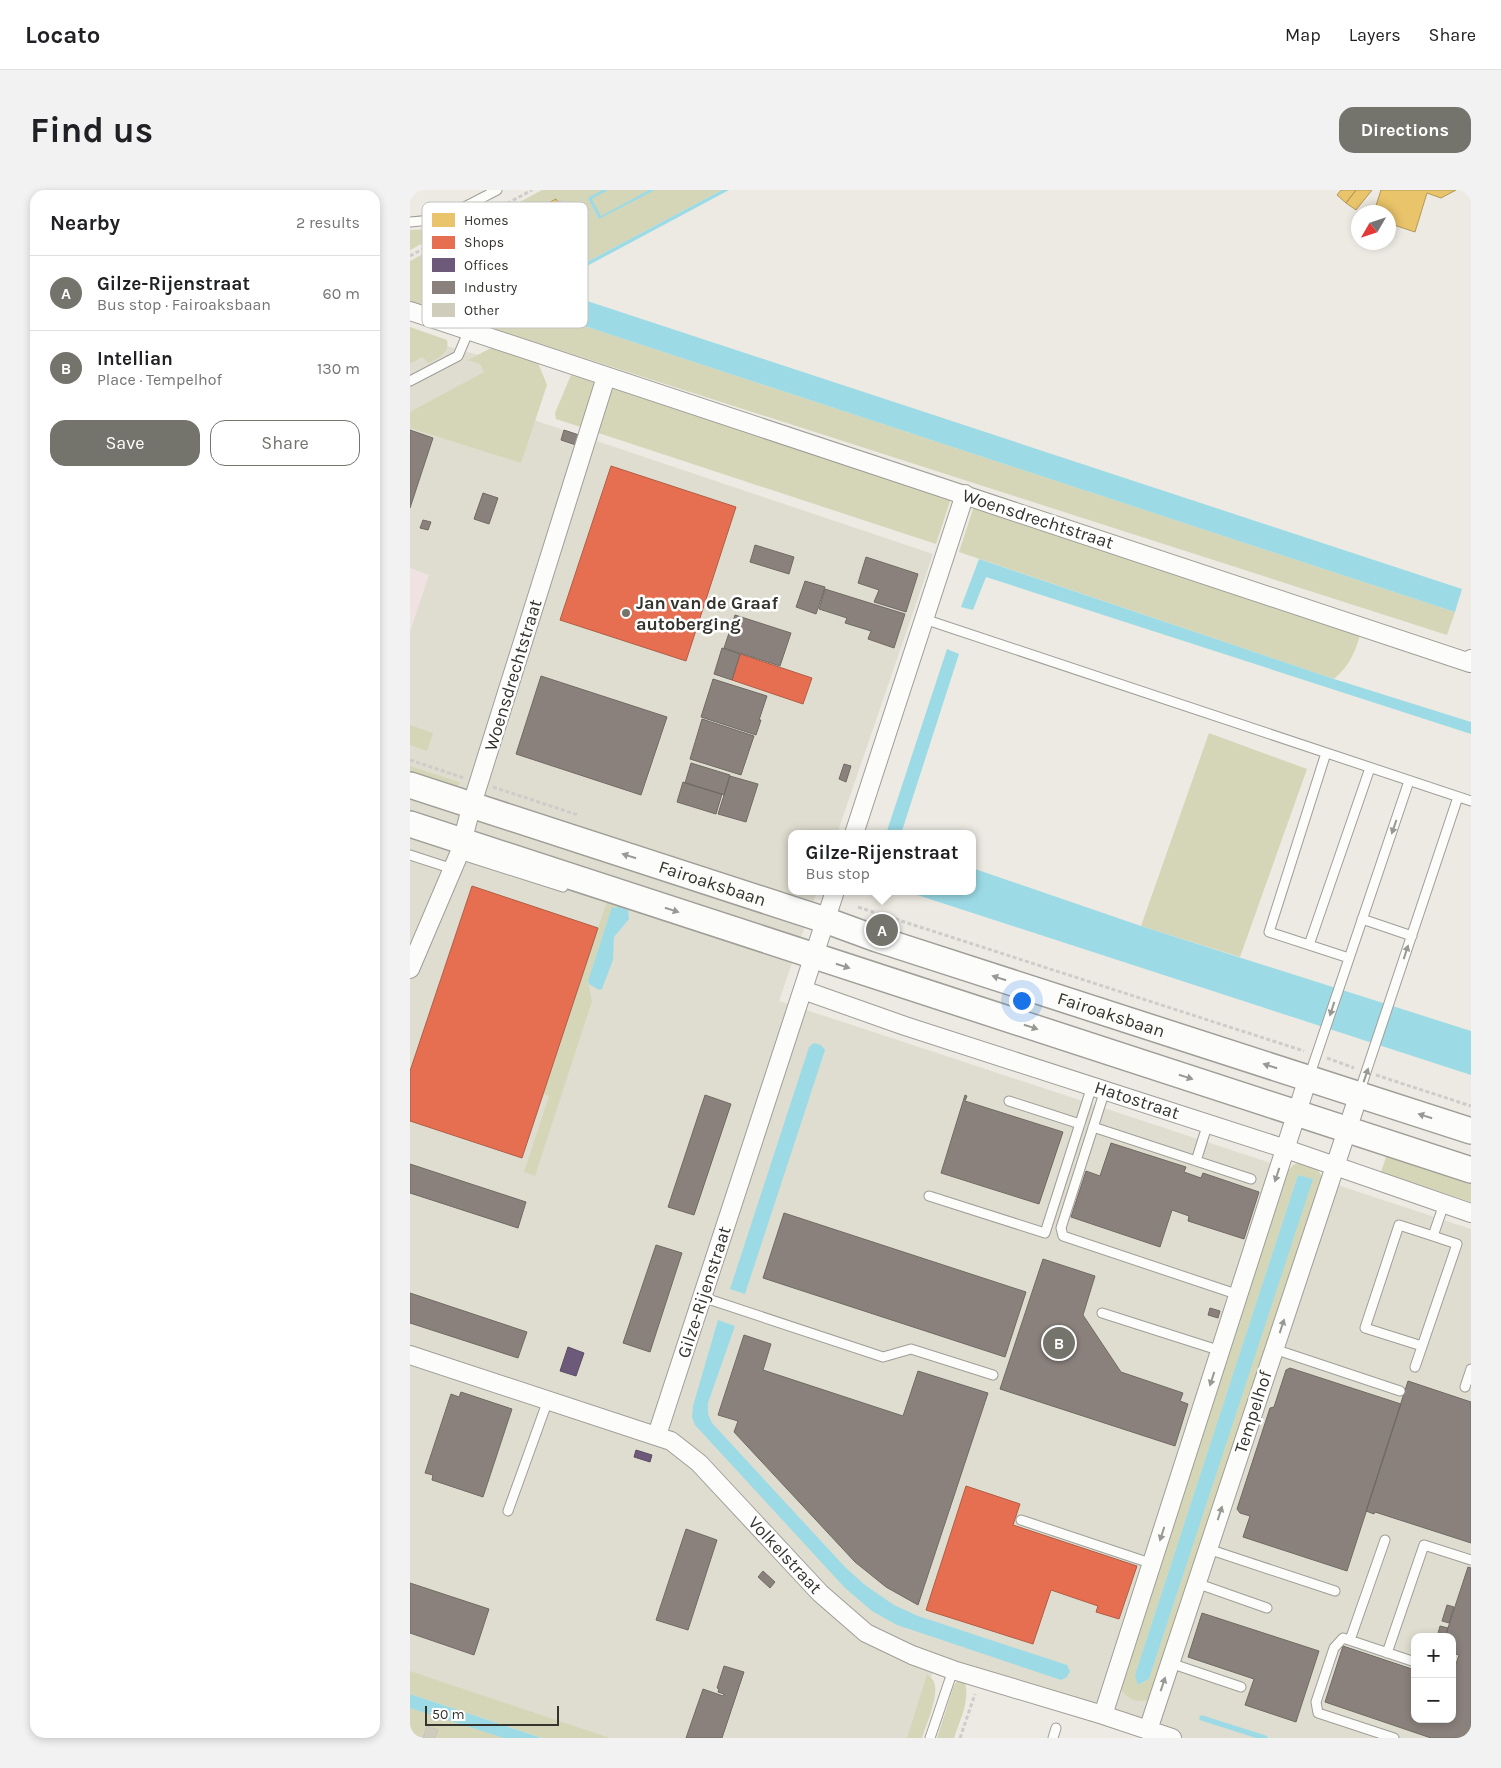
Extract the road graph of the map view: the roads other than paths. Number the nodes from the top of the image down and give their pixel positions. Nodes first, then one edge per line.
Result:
1 (497, 190) edge
2 (474, 202) edge
3 (410, 311) edge
4 (422, 315) edge
5 (463, 328) edge
6 (469, 330) junction
7 (606, 377) junction
8 (410, 381) edge
9 (965, 494) junction
10 (924, 619) junction
11 (1470, 661) edge
12 (1326, 753) junction
13 (1370, 768) junction
14 (1409, 781) junction
15 (410, 785) edge
16 (1458, 797) junction
17 (1471, 801) edge
18 (472, 804) junction
19 (410, 824) edge
20 (855, 830) edge
21 (410, 855) edge
22 (458, 855) junction
23 (573, 890) dead end
24 (788, 892) edge
25 (799, 895) edge
26 (831, 904) edge
27 (1362, 919) junction
28 (1412, 936) junction
29 (1309, 945) junction
30 (813, 957) junction
31 (1349, 958) junction
32 (410, 969) edge
33 (802, 990) junction
34 (1308, 1078) junction
35 (1363, 1083) junction
36 (1098, 1088) junction
37 (1009, 1101) dead end
38 (1297, 1113) junction
39 (1080, 1124) junction
40 (1208, 1124) junction
41 (1093, 1127) junction
42 (1347, 1129) junction
43 (1471, 1131) edge
44 (1286, 1148) junction
45 (1196, 1161) junction
46 (1335, 1166) junction
47 (1471, 1170) edge
48 (1251, 1179) dead end
49 (929, 1196) dead end
50 (1444, 1204) junction
51 (1471, 1213) edge
52 (1433, 1236) junction
53 (1239, 1295) junction
54 (702, 1297) junction
55 (1102, 1312) dead end
56 (1422, 1346) junction
57 (1274, 1349) junction
58 (1221, 1351) junction
59 (410, 1355) edge
60 (1415, 1367) dead end
61 (1471, 1369) edge
62 (993, 1375) dead end
63 (1465, 1387) dead end
64 (1400, 1391) dead end
65 (548, 1400) junction
66 (657, 1435) junction
67 (508, 1511) dead end
68 (1021, 1520) dead end
69 (1385, 1540) dead end
70 (1208, 1549) junction
71 (1471, 1560) edge
72 (1153, 1564) junction
73 (1196, 1583) junction
74 (1336, 1591) dead end
75 (1267, 1608) dead end
76 (1350, 1640) junction
77 (1387, 1652) junction
78 (1411, 1661) edge
79 (1170, 1663) junction
80 (953, 1670) junction
81 (1241, 1687) dead end
82 (1103, 1715) junction
83 (1056, 1728) dead end
84 (1148, 1730) junction
85 (930, 1738) edge
86 (1053, 1738) edge
87 (1172, 1738) edge
88 (1394, 1738) edge

1 - 2 lane
3 - 4 street, Woensdrechtstraat
5 - 6 street, Woensdrechtstraat
6 - 7 street, Woensdrechtstraat
6 - 8 lane
7 - 9 street, Woensdrechtstraat
7 - 18 street, Woensdrechtstraat
9 - 10 street
9 - 11 street, Woensdrechtstraat
10 - 12 lane
10 - 20 street
12 - 13 lane
12 - 29 lane
13 - 14 lane
13 - 29 lane
14 - 16 lane
14 -> 27 lane
15 - 18 main road, Fairoaksbaan
16 - 17 lane
16 - 28 lane
18 - 22 street, Woensdrechtstraat
24 -> 18 main road, Fairoaksbaan
19 - 22 main road, Fairoaksbaan
21 - 22 lane
22 - 23 lane
22 -> 30 main road, Fairoaksbaan
22 - 32 street, Woensdrechtstraat
26 -> 25 main road, Fairoaksbaan
26 - 30 street, Gilze-Rijenstraat
34 -> 26 main road, Fairoaksbaan
27 - 28 lane
27 - 31 lane
35 -> 28 lane
29 - 31 lane
30 - 33 street, Gilze-Rijenstraat
30 -> 38 main road, Fairoaksbaan
31 -> 34 lane
33 - 36 street, Hatostraat
33 - 54 street, Gilze-Rijenstraat
34 - 35 main road, Fairoaksbaan
34 - 38 street
35 - 42 street, Tempelhof
43 -> 35 main road, Fairoaksbaan
36 - 39 lane
36 - 40 street, Hatostraat
36 - 41 lane
37 - 39 lane
38 - 42 main road, Fairoaksbaan
38 - 44 street
39 - 49 lane
40 - 44 street, Hatostraat
40 - 45 lane
41 - 45 lane
41 - 53 lane
42 - 46 street, Tempelhof
42 - 47 main road, Fairoaksbaan
44 - 46 street, Hatostraat
44 -> 53 street
45 - 48 lane
46 - 50 street, Hatostraat
57 -> 46 street, Tempelhof
50 - 51 street, Hatostraat
50 - 52 lane
52 - 56 lane
52 - 56 lane
53 - 58 street
54 - 62 lane
54 - 66 street, Gilze-Rijenstraat
55 - 58 lane
56 - 60 lane
57 - 64 lane
70 -> 57 street, Tempelhof
58 -> 72 street
59 - 65 street, Volkelstraat
61 - 63 lane
65 - 66 street, Volkelstraat
65 - 67 lane
66 - 80 street, Volkelstraat
68 - 72 lane
69 - 76 lane
70 - 73 street, Tempelhof
70 - 74 lane
71 - 77 lane
72 - 82 street
73 - 75 lane
73 - 79 street, Tempelhof
76 - 77 lane
76 - 88 lane
77 - 78 lane
79 - 81 lane
84 -> 79 street, Tempelhof
80 - 82 street, Volkelstraat
80 - 85 lane
82 - 84 street, Volkelstraat
83 - 86 lane
84 - 87 street, Volkelstraat

